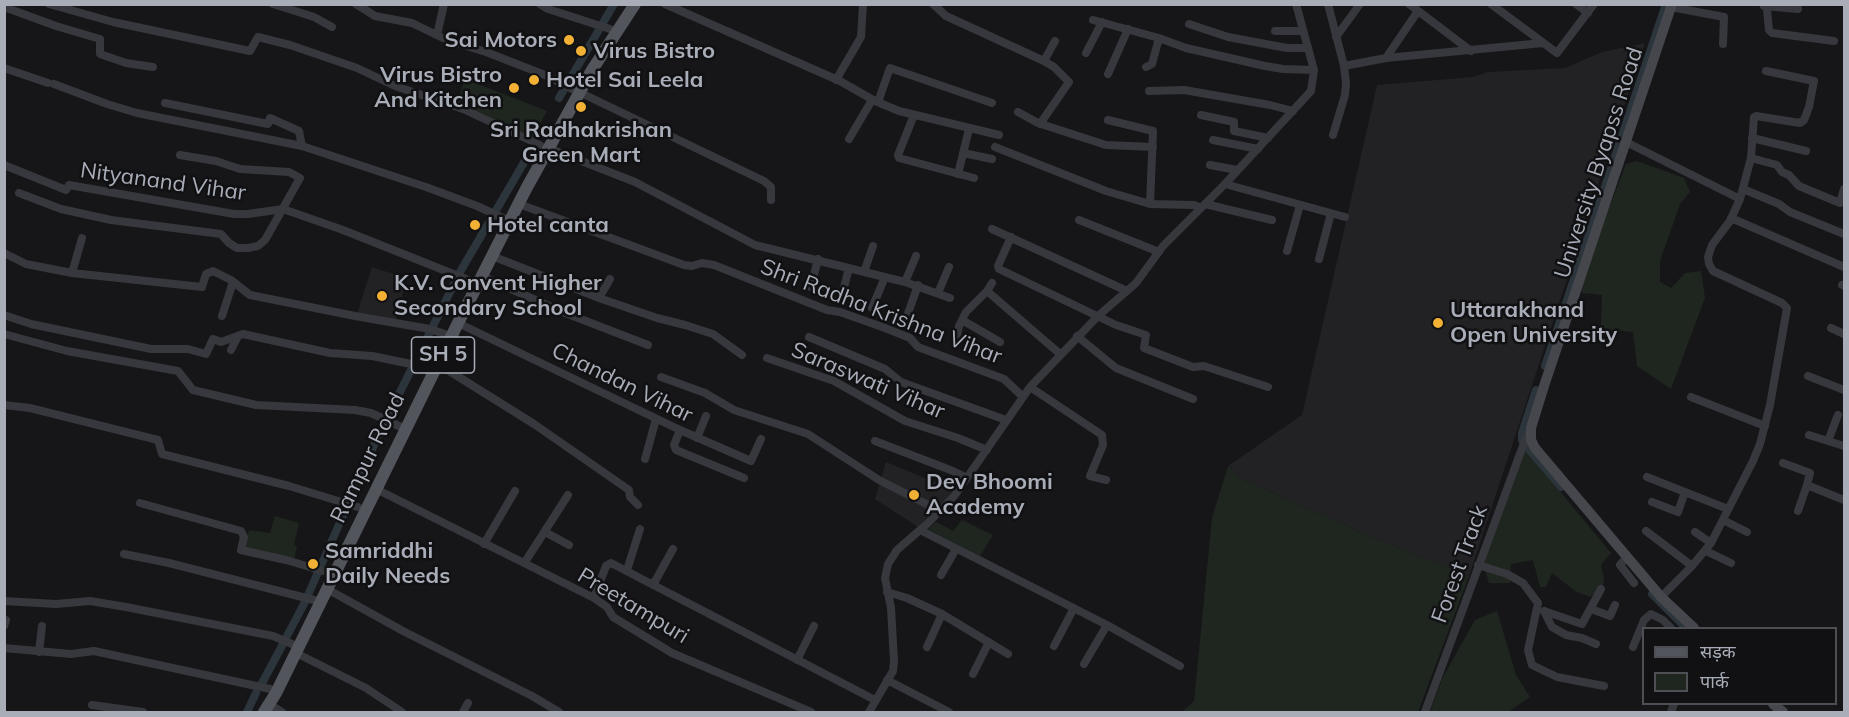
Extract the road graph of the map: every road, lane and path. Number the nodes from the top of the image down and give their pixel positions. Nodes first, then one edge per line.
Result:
1 (49, 4) edge
2 (273, 4) edge
3 (356, 4) edge
4 (444, 4) edge
5 (540, 4) edge
6 (626, 4) edge
7 (635, 4) edge
8 (665, 4) edge
9 (863, 4) edge
10 (933, 4) edge
11 (1296, 4) edge
12 (1328, 4) edge
13 (1360, 4) edge
14 (1409, 4) edge
15 (1491, 4) edge
16 (1576, 4) edge
17 (1594, 4) edge
18 (1764, 5) edge
19 (1671, 6) edge
20 (4, 7) edge
21 (1798, 9) dead end
22 (1418, 11) junction
23 (1588, 13) junction
24 (1093, 20) dead end
25 (1102, 22) junction
26 (1189, 24) dead end
27 (332, 27) dead end
28 (604, 27) junction
29 (1128, 30) junction
30 (1275, 31) dead end
31 (1303, 31) junction
32 (437, 35) junction
33 (1159, 38) junction
34 (1336, 38) junction
35 (1055, 41) dead end
36 (1834, 41) dead end
37 (1543, 43) junction
38 (1723, 44) dead end
39 (1308, 48) junction
40 (1471, 51) junction
41 (1086, 53) dead end
42 (1386, 58) junction
43 (1044, 61) junction
44 (1344, 66) junction
45 (153, 67) dead end
46 (1146, 67) dead end
47 (4, 68) edge
48 (1314, 70) junction
49 (1766, 71) dead end
50 (1108, 74) dead end
51 (836, 80) junction
52 (571, 88) junction
53 (1149, 91) dead end
54 (875, 101) junction
55 (165, 103) dead end
56 (992, 103) dead end
57 (1293, 111) junction
58 (1018, 112) dead end
59 (914, 115) junction
60 (1201, 115) dead end
61 (1108, 120) dead end
62 (1040, 124) junction
63 (969, 129) junction
64 (999, 135) dead end
65 (1333, 135) dead end
66 (1268, 138) junction
67 (1752, 138) junction
68 (849, 139) dead end
69 (1213, 141) dead end
70 (1626, 142) junction
71 (302, 146) junction
72 (544, 147) junction
73 (995, 147) dead end
74 (1153, 147) junction
75 (1258, 149) junction
76 (1806, 151) dead end
77 (963, 153) junction
78 (180, 155) dead end
79 (1751, 158) junction
80 (992, 159) dead end
81 (4, 165) edge
82 (1210, 165) dead end
83 (1237, 170) junction
84 (958, 174) junction
85 (974, 178) dead end
86 (1225, 184) junction
87 (1743, 189) junction
88 (1845, 189) edge
89 (19, 193) dead end
90 (1740, 199) junction
91 (771, 200) dead end
92 (519, 204) junction
93 (1150, 204) junction
94 (1300, 205) junction
95 (1203, 206) junction
96 (284, 208) junction
97 (1331, 213) junction
98 (497, 215) junction
99 (1345, 217) dead end
100 (1731, 218) junction
101 (1078, 220) dead end
102 (1272, 220) dead end
103 (992, 229) dead end
104 (1845, 234) edge
105 (1011, 237) junction
106 (82, 238) dead end
107 (873, 246) dead end
108 (1287, 251) dead end
109 (1159, 252) junction
110 (4, 254) edge
111 (492, 256) junction
112 (916, 256) dead end
113 (818, 259) junction
114 (1319, 259) dead end
115 (949, 267) dead end
116 (1845, 267) edge
117 (849, 268) junction
118 (864, 272) junction
119 (72, 273) junction
120 (467, 277) junction
121 (885, 277) junction
122 (610, 279) dead end
123 (233, 282) junction
124 (905, 282) junction
125 (992, 283) dead end
126 (918, 285) junction
127 (811, 288) dead end
128 (987, 291) junction
129 (1127, 291) junction
130 (938, 293) junction
131 (842, 295) dead end
132 (599, 298) junction
133 (950, 298) dead end
134 (872, 308) dead end
135 (4, 315) edge
136 (222, 316) dead end
137 (1098, 316) junction
138 (962, 320) junction
139 (905, 322) dead end
140 (458, 323) junction
141 (1831, 328) dead end
142 (438, 331) junction
143 (4, 334) edge
144 (1845, 334) edge
145 (238, 336) junction
146 (1077, 336) junction
147 (809, 337) dead end
148 (956, 341) dead end
149 (1000, 342) dead end
150 (648, 345) dead end
151 (231, 350) dead end
152 (1060, 354) junction
153 (742, 355) dead end
154 (767, 358) dead end
155 (438, 364) junction
156 (418, 367) junction
157 (1808, 376) dead end
158 (661, 377) dead end
159 (1030, 387) junction
160 (1268, 387) dead end
161 (1845, 390) edge
162 (1022, 396) junction
163 (1691, 397) dead end
164 (416, 399) junction
165 (1193, 399) dead end
166 (4, 405) edge
167 (1838, 415) dead end
168 (706, 417) dead end
169 (656, 419) junction
170 (1006, 420) junction
171 (391, 422) junction
172 (1765, 426) junction
173 (1531, 428) junction
174 (680, 430) junction
175 (1809, 435) dead end
176 (697, 438) junction
177 (761, 439) dead end
178 (874, 441) dead end
179 (1828, 441) junction
180 (1845, 446) edge
181 (987, 450) junction
182 (645, 459) dead end
183 (1783, 463) dead end
184 (1647, 477) dead end
185 (744, 478) dead end
186 (967, 478) junction
187 (1106, 480) dead end
188 (1807, 486) junction
189 (376, 489) junction
190 (515, 491) dead end
191 (1685, 492) junction
192 (568, 495) dead end
193 (1845, 501) edge
194 (1652, 502) dead end
195 (140, 504) dead end
196 (353, 504) junction
197 (638, 505) dead end
198 (1728, 509) junction
199 (940, 511) junction
200 (1798, 512) dead end
201 (1723, 520) junction
202 (640, 529) dead end
203 (920, 530) junction
204 (1646, 531) dead end
205 (545, 532) junction
206 (1695, 532) dead end
207 (1746, 532) dead end
208 (1711, 543) junction
209 (484, 544) junction
210 (569, 545) dead end
211 (673, 549) dead end
212 (956, 549) junction
213 (1706, 551) junction
214 (124, 554) dead end
215 (1625, 560) junction
216 (525, 562) junction
217 (1731, 563) dead end
218 (1478, 565) junction
219 (1692, 566) junction
220 (627, 570) junction
221 (322, 571) junction
222 (941, 575) dead end
223 (1634, 583) dead end
224 (653, 585) junction
225 (327, 589) junction
226 (1601, 589) dead end
227 (887, 592) junction
228 (1661, 597) junction
229 (594, 598) junction
230 (314, 600) junction
231 (4, 601) edge
232 (1538, 603) junction
233 (1615, 605) dead end
234 (1074, 608) junction
235 (1592, 609) junction
236 (1544, 611) junction
237 (942, 614) junction
238 (1107, 625) junction
239 (42, 626) dead end
240 (814, 626) dead end
241 (1688, 626) edge
242 (1643, 627) edge
243 (1670, 627) edge
244 (1642, 631) edge
245 (989, 642) junction
246 (1596, 644) dead end
247 (1054, 646) dead end
248 (927, 647) dead end
249 (1632, 647) dead end
250 (4, 648) edge
251 (294, 648) junction
252 (39, 652) junction
253 (1008, 654) dead end
254 (797, 660) junction
255 (1084, 664) dead end
256 (1180, 666) dead end
257 (973, 674) dead end
258 (887, 680) junction
259 (1604, 686) dead end
260 (270, 689) junction
261 (875, 700) junction
262 (468, 703) dead end
263 (92, 705) dead end
264 (265, 710) edge
265 (143, 712) edge
266 (282, 712) edge
267 (402, 712) edge
268 (462, 712) edge
269 (559, 712) edge
270 (811, 712) edge
271 (868, 712) edge
272 (949, 712) edge
273 (1425, 712) edge

1 - 72 street
2 - 27 street
3 - 32 street
4 - 32 street
5 - 28 street
6 - 28 main road
7 - 52 main road, Rampur Road / SH 5
8 - 51 street
9 - 51 street
10 - 43 street
11 - 31 street
12 - 34 street
13 - 34 street
14 - 22 street
15 - 37 street
16 - 23 street
17 - 23 street
18 - 21 street
18 - 36 street
19 - 38 street
19 - 70 main road, University Byapss Road
20 - 45 street
22 - 40 street
22 - 42 street
23 - 37 street
24 - 25 street
25 - 29 street
25 - 41 street
26 - 39 street
28 - 52 main road
29 - 33 street
29 - 50 street
30 - 31 street
31 - 39 street
32 - 52 street
33 - 46 street
33 - 48 street
34 - 44 street
35 - 43 street
37 - 40 street
39 - 48 street
40 - 42 street
42 - 44 street
43 - 62 street
44 - 65 street
47 - 71 street
48 - 57 street
49 - 67 street
51 - 54 street
52 - 72 main road, Rampur Road / SH 5
52 - 91 street
53 - 57 street
54 - 56 street
54 - 59 street
54 - 68 street
55 - 71 street
57 - 66 street
58 - 62 street
59 - 63 street
59 - 84 street
60 - 66 street
61 - 74 street
62 - 74 street
63 - 64 street
63 - 77 street
66 - 75 street
67 - 76 street
67 - 79 street
69 - 75 street
70 - 90 street
70 - 173 main road, University Byapss Road
71 - 98 street
72 - 92 main road, Rampur Road / SH 5
72 - 98 main road
72 - 113 street
73 - 93 street
74 - 93 street
75 - 83 street
77 - 80 street
77 - 84 street
78 - 96 street
79 - 87 street
79 - 88 street
81 - 96 street, Nityanand Vihar
82 - 83 street
83 - 86 street
84 - 85 street
86 - 94 street
86 - 95 street
87 - 90 street
87 - 104 street
89 - 96 street
90 - 100 street
92 - 111 main road, Rampur Road / SH 5
92 - 162 street, Shri Radha Krishna Vihar
93 - 95 street
94 - 97 street
94 - 108 street
95 - 102 street
95 - 109 street
96 - 120 street
97 - 99 street
97 - 114 street
98 - 120 main road
100 - 116 street
100 - 172 street
101 - 109 street
103 - 105 street
105 - 129 street
105 - 137 street
106 - 119 street
107 - 118 street
109 - 129 street
110 - 119 street
111 - 120 main road, Rampur Road / SH 5
111 - 132 street
112 - 124 street
113 - 117 street
113 - 127 street
115 - 130 street
117 - 118 street
117 - 131 street
118 - 121 street
119 - 123 street
120 - 140 main road, Rampur Road / SH 5
120 - 142 main road
120 - 150 street
121 - 124 street
121 - 134 street
122 - 132 street
123 - 136 street
123 - 142 street
124 - 126 street
125 - 128 street
126 - 130 street
126 - 139 street
128 - 138 street
128 - 152 street
129 - 137 street
130 - 133 street
132 - 153 street
135 - 145 street
137 - 146 street
137 - 160 street
138 - 148 street
138 - 149 street
140 - 155 main road, Rampur Road / SH 5
140 - 169 street, Chandan Vihar
141 - 144 street
142 - 156 main road
143 - 171 street
145 - 151 street
145 - 156 street
146 - 152 street
146 - 165 street
147 - 170 street
152 - 159 street
154 - 181 street, Saraswati Vihar
155 - 164 main road, Rampur Road / SH 5
155 - 197 street
156 - 164 main road
157 - 161 street
158 - 199 street
159 - 162 street
159 - 187 street
162 - 170 street
163 - 172 street
164 - 171 main road
164 - 189 main road, Rampur Road / SH 5
166 - 196 street
167 - 179 street
168 - 176 street
169 - 174 street, Chandan Vihar
169 - 182 street
170 - 181 street
171 - 196 main road
172 - 198 street
173 - 215 main road
173 - 218 street, Forest Track
174 - 176 street, Chandan Vihar
174 - 185 street
175 - 179 street
176 - 177 street, Chandan Vihar
178 - 186 street
179 - 180 street
181 - 186 street
183 - 188 street
184 - 191 street
186 - 199 street
188 - 193 street
188 - 200 street
189 - 209 street, Preetampuri
189 - 225 main road, Rampur Road / SH 5
190 - 209 street
191 - 194 street
191 - 198 street
192 - 205 street
195 - 221 street
196 - 221 main road
198 - 201 street
199 - 203 street
201 - 207 street
201 - 208 street
202 - 220 street
203 - 212 street
203 - 227 street
204 - 219 street
205 - 210 street
205 - 216 street
206 - 208 street
208 - 213 street
209 - 216 street, Preetampuri
211 - 224 street
212 - 222 street
212 - 234 street
213 - 217 street
213 - 219 street
214 - 230 street
215 - 223 street
215 - 228 main road
216 - 229 street, Preetampuri
218 - 232 street
218 - 273 street, Forest Track
219 - 228 street
220 - 224 street
220 - 229 street
221 - 230 main road
224 - 254 street
225 - 251 main road, Rampur Road / SH 5
225 - 269 street
226 - 235 street
227 - 237 street
227 - 258 street
228 - 241 main road
229 - 270 street, Preetampuri
230 - 251 main road
231 - 251 street
232 - 236 street
232 - 259 street
233 - 235 street
234 - 238 street
234 - 247 street
235 - 236 street
236 - 246 street
237 - 245 street
237 - 248 street
238 - 255 street
238 - 256 street
239 - 252 street
240 - 254 street
242 - 243 street
244 - 249 street
245 - 253 street
245 - 257 street
250 - 252 street
251 - 260 main road
251 - 264 main road, Rampur Road / SH 5
251 - 267 street
252 - 260 street
254 - 261 street
258 - 261 street
258 - 272 street
260 - 264 main road
261 - 271 street
262 - 268 street
263 - 265 street
264 - 266 street

